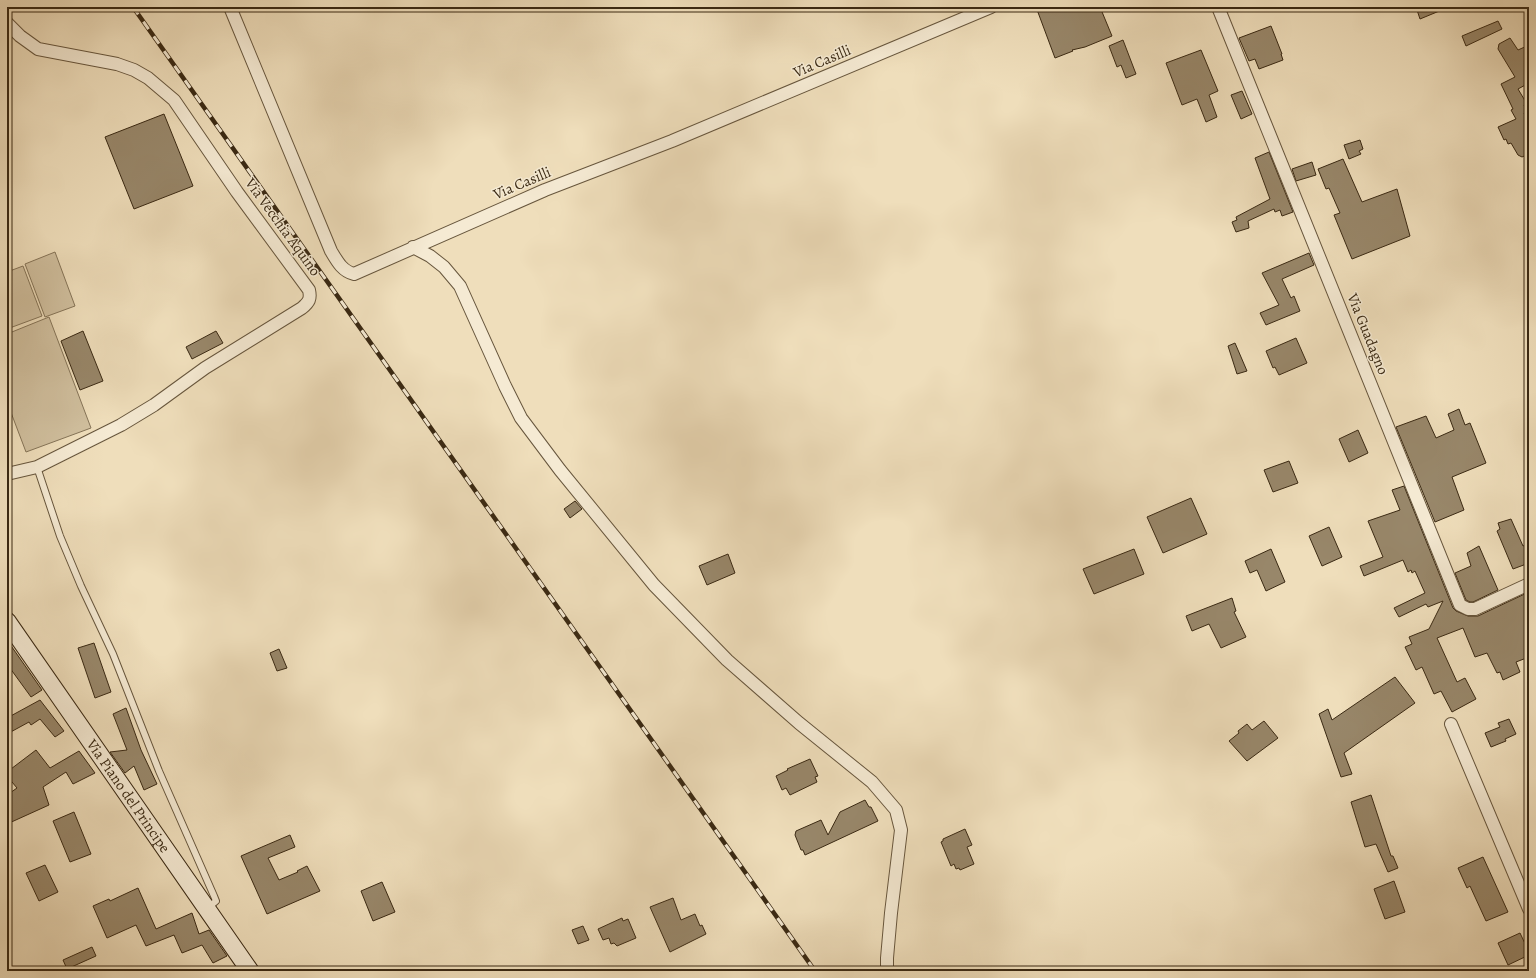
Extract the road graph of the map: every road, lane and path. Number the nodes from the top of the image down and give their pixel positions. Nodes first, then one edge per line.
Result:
1 (230, 7) edge
2 (992, 7) edge
3 (1218, 7) edge
4 (7, 23) edge
5 (413, 247) junction
6 (37, 467) junction
7 (7, 474) edge
8 (1529, 584) edge
9 (7, 621) edge
10 (1451, 724) dead end
11 (207, 909) junction
12 (1529, 909) edge
13 (250, 971) edge
14 (887, 971) edge

1 - 5 street, Via Casilli
2 - 5 street, Via Casilli
3 - 8 street, Via Guadagno
4 - 6 street, Via Vecchia Aquino
5 - 14 street
6 - 7 street, Via Vecchia Aquino
6 - 11 lane
9 - 11 street, Via Piano del Principe
10 - 12 street
11 - 13 street, Via Piano del Principe

